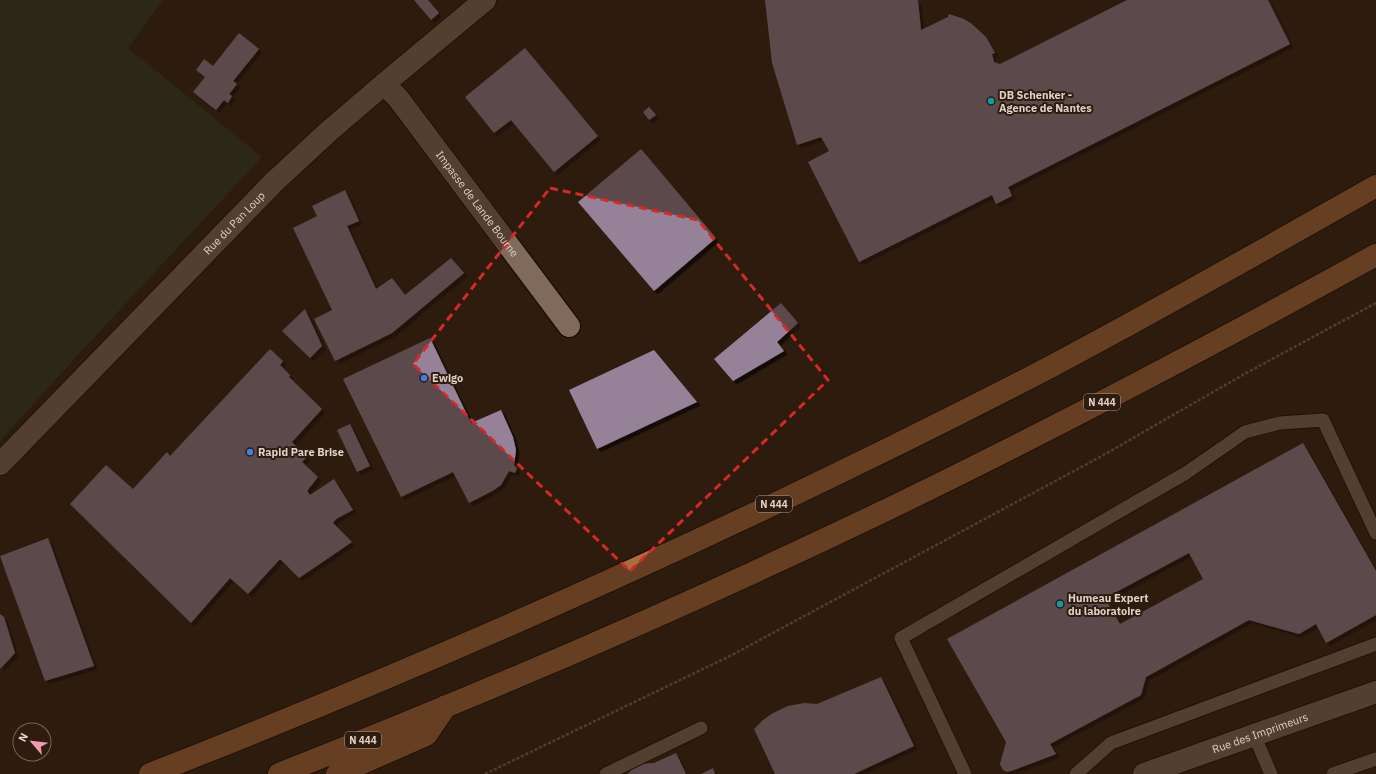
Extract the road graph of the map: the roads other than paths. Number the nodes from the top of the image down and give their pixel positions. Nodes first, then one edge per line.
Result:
1 (485, 0) edge
2 (384, 84) junction
3 (1376, 186) edge
4 (1376, 254) edge
5 (569, 326) dead end
6 (0, 464) edge
7 (1376, 533) edge
8 (1376, 644) edge
9 (1376, 692) edge
10 (446, 706) junction
11 (701, 728) dead end
12 (1254, 735) junction
13 (1376, 759) edge
14 (150, 774) edge
15 (279, 774) edge
16 (337, 774) edge
17 (606, 774) edge
18 (965, 774) edge
19 (1076, 774) edge
20 (1144, 774) edge
21 (1271, 774) edge
22 (1333, 774) edge

1 - 2 street, Rue du Pan Loup
2 - 5 street, Impasse de Lande Bourne
2 - 6 street, Rue du Pan Loup
3 - 14 highway, N 444
4 - 10 highway, N 444
7 - 18 lane
8 - 19 lane
9 - 12 street, Rue des Imprimeurs
10 - 15 highway, N 444
10 - 16 highway
11 - 17 lane
12 - 20 street, Rue des Imprimeurs
12 - 21 lane
13 - 22 lane

